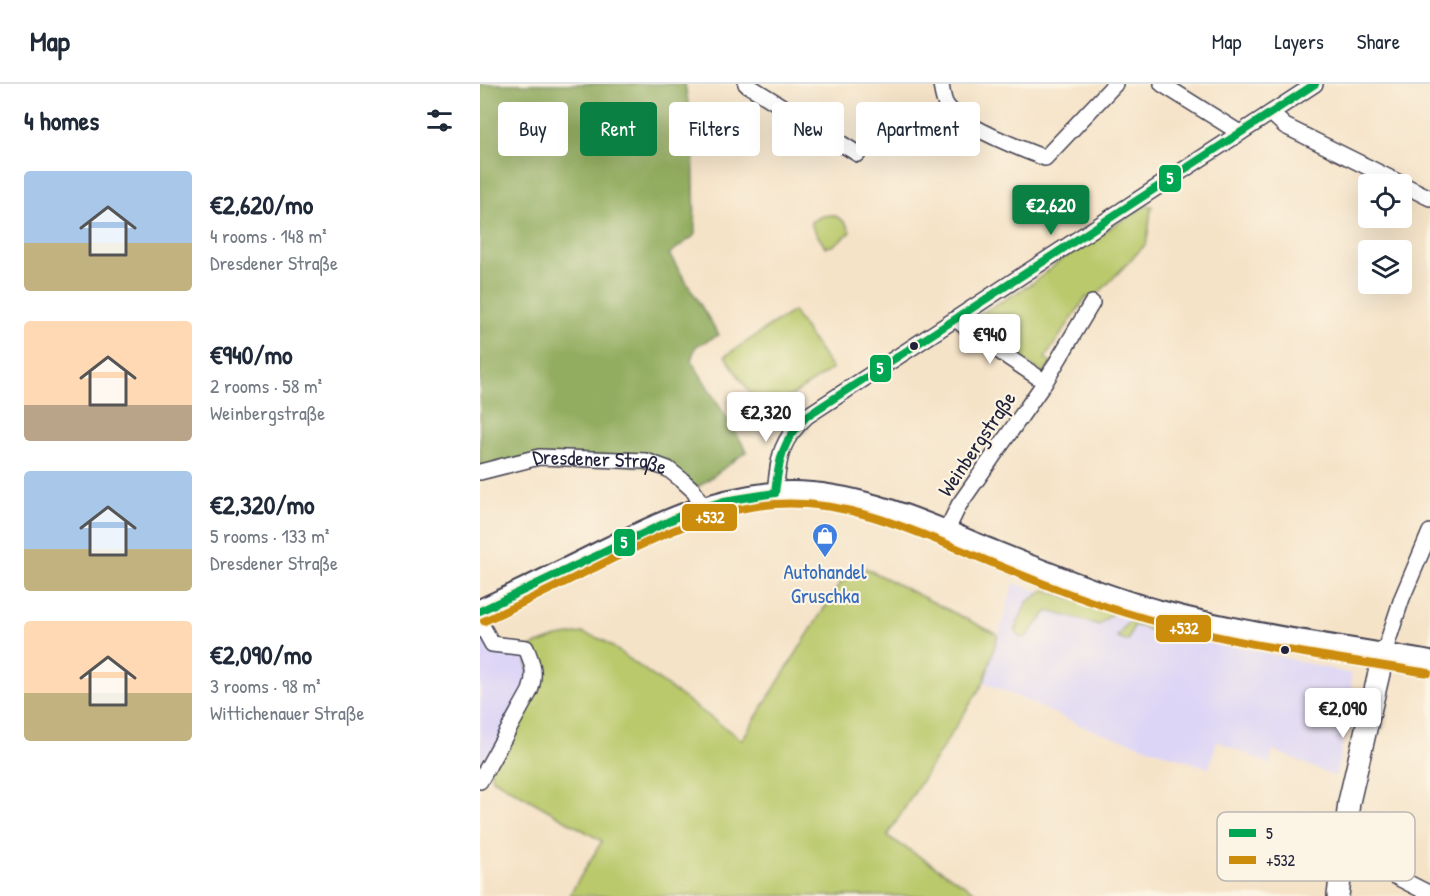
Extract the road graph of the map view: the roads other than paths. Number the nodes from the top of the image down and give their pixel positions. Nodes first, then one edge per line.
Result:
1 (746, 84) edge
2 (941, 84) edge
3 (1115, 84) edge
4 (1162, 84) edge
5 (1315, 84) edge
6 (1271, 113) junction
7 (1240, 134) junction
8 (856, 153) edge
9 (1430, 198) edge
10 (1092, 303) dead end
11 (956, 319) junction
12 (1045, 382) junction
13 (480, 472) edge
14 (775, 493) junction
15 (703, 507) junction
16 (946, 532) junction
17 (1430, 532) edge
18 (480, 610) edge
19 (480, 622) edge
20 (1383, 656) junction
21 (1430, 663) edge
22 (480, 781) edge
23 (1348, 812) edge
24 (1339, 881) edge
25 (1405, 881) edge
26 (1430, 894) edge
27 (1338, 896) edge

1 - 8 street
2 - 3 street
4 - 7 street
5 - 6 street
6 - 7 street
6 - 9 street
7 - 11 street
10 - 12 street, Weinbergstraße
11 - 12 street, Weinbergstraße
11 - 14 street
12 - 16 street, Weinbergstraße
13 - 15 street, Dresdener Straße
14 - 15 main road
14 - 16 main road
15 - 18 main road
16 - 20 main road
17 - 20 street
19 - 22 street
20 - 21 main road
20 - 23 main road
24 - 27 main road
25 - 26 street

